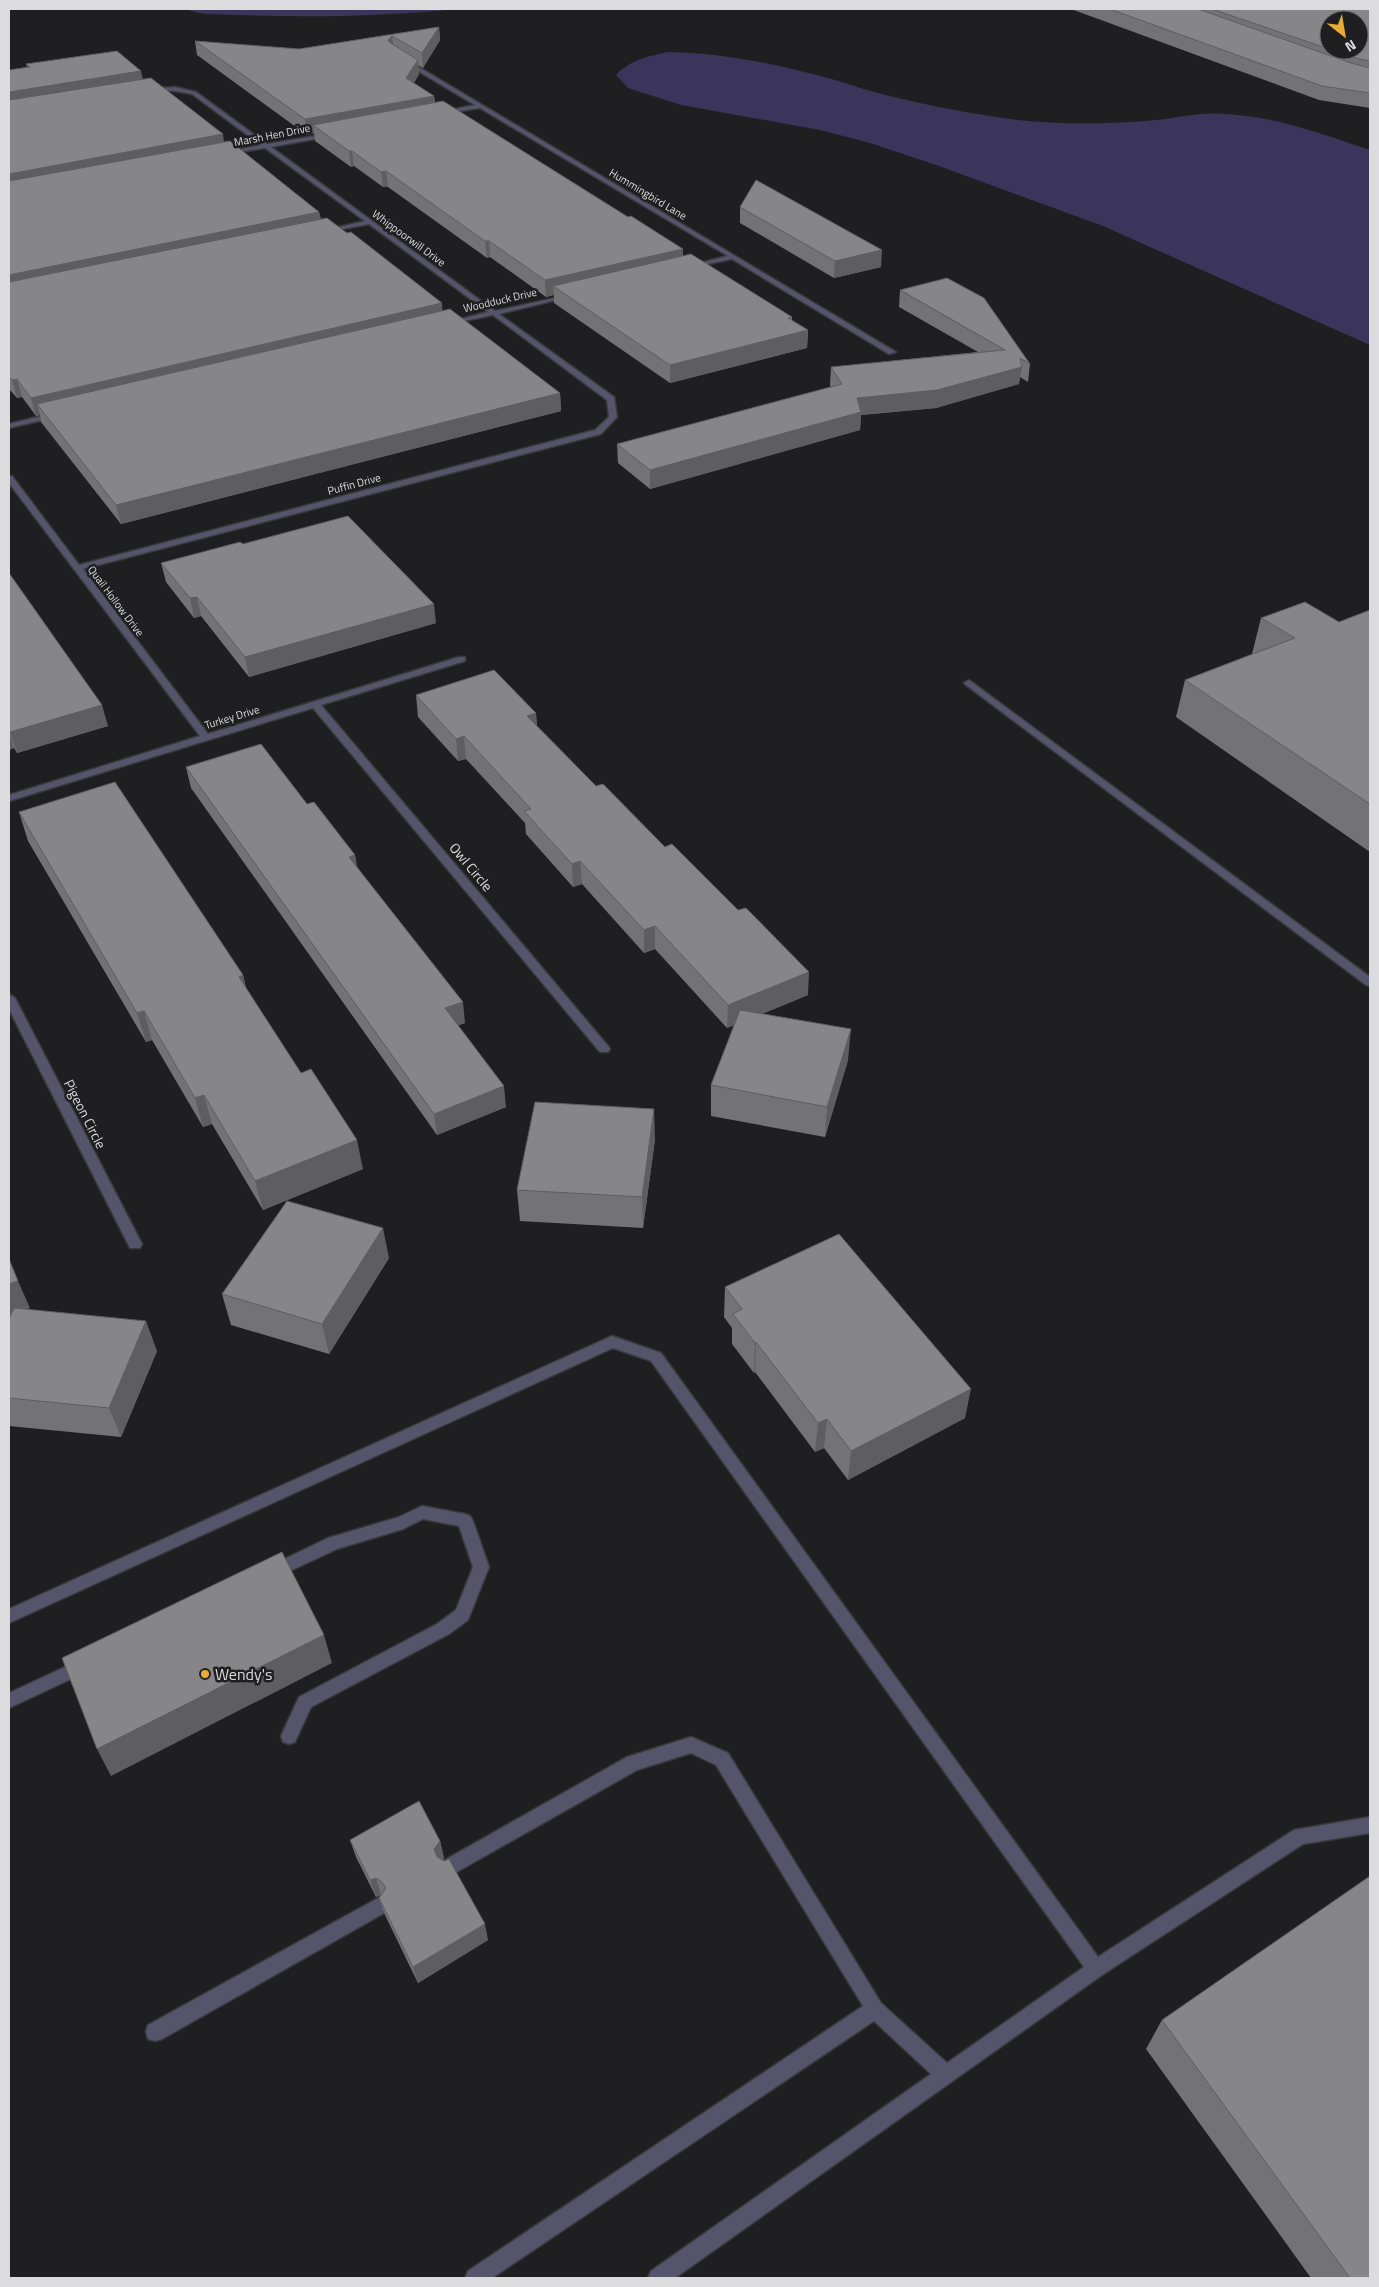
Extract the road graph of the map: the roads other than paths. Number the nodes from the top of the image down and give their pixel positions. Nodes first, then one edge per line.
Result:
1 (401, 58) edge
2 (135, 90) edge
3 (481, 106) junction
4 (432, 115) edge
5 (335, 133) edge
6 (267, 146) junction
7 (219, 155) edge
8 (370, 222) junction
9 (312, 234) edge
10 (734, 257) junction
11 (686, 268) edge
12 (580, 293) edge
13 (494, 313) junction
14 (436, 326) edge
15 (892, 352) dead end
16 (611, 399) joint
17 (67, 412) edge
18 (9, 426) edge
19 (9, 478) edge
20 (77, 568) junction
21 (462, 659) dead end
22 (970, 683) dead end
23 (316, 704) junction
24 (206, 738) junction
25 (9, 798) edge
26 (1370, 982) edge
27 (9, 998) edge
28 (604, 1049) dead end
29 (135, 1244) dead end
30 (263, 1578) edge
31 (9, 1616) edge
32 (96, 1659) edge
33 (9, 1702) edge
34 (289, 1736) dead end
35 (1370, 1826) edge
36 (449, 1867) edge
37 (380, 1906) edge
38 (1096, 1969) junction
39 (875, 2009) junction
40 (155, 2032) dead end
41 (946, 2075) junction
42 (475, 2278) edge
43 (658, 2278) edge

1 - 3 street, Hummingbird Lane
2 - 6 street, Whippoorwill Drive
3 - 4 street
3 - 10 street, Hummingbird Lane
5 - 6 street, Marsh Hen Drive
6 - 7 street, Marsh Hen Drive
6 - 8 street, Whippoorwill Drive
8 - 9 street
8 - 13 street, Whippoorwill Drive
10 - 11 street
10 - 15 street, Hummingbird Lane
12 - 13 street, Woodduck Drive
13 - 14 street, Woodduck Drive
13 - 16 street, Whippoorwill Drive
16 - 20 street, Puffin Drive
17 - 18 street
19 - 20 street, Quail Hollow Drive
20 - 24 street, Quail Hollow Drive
21 - 23 street, Turkey Drive
22 - 26 street
23 - 24 street, Turkey Drive
23 - 28 street, Owl Circle
24 - 25 street, Turkey Drive
27 - 29 street, Pigeon Circle
30 - 34 street
31 - 38 street
32 - 33 street
35 - 38 street
36 - 39 street
37 - 40 street
38 - 41 street
39 - 41 street
39 - 42 street
41 - 43 street

